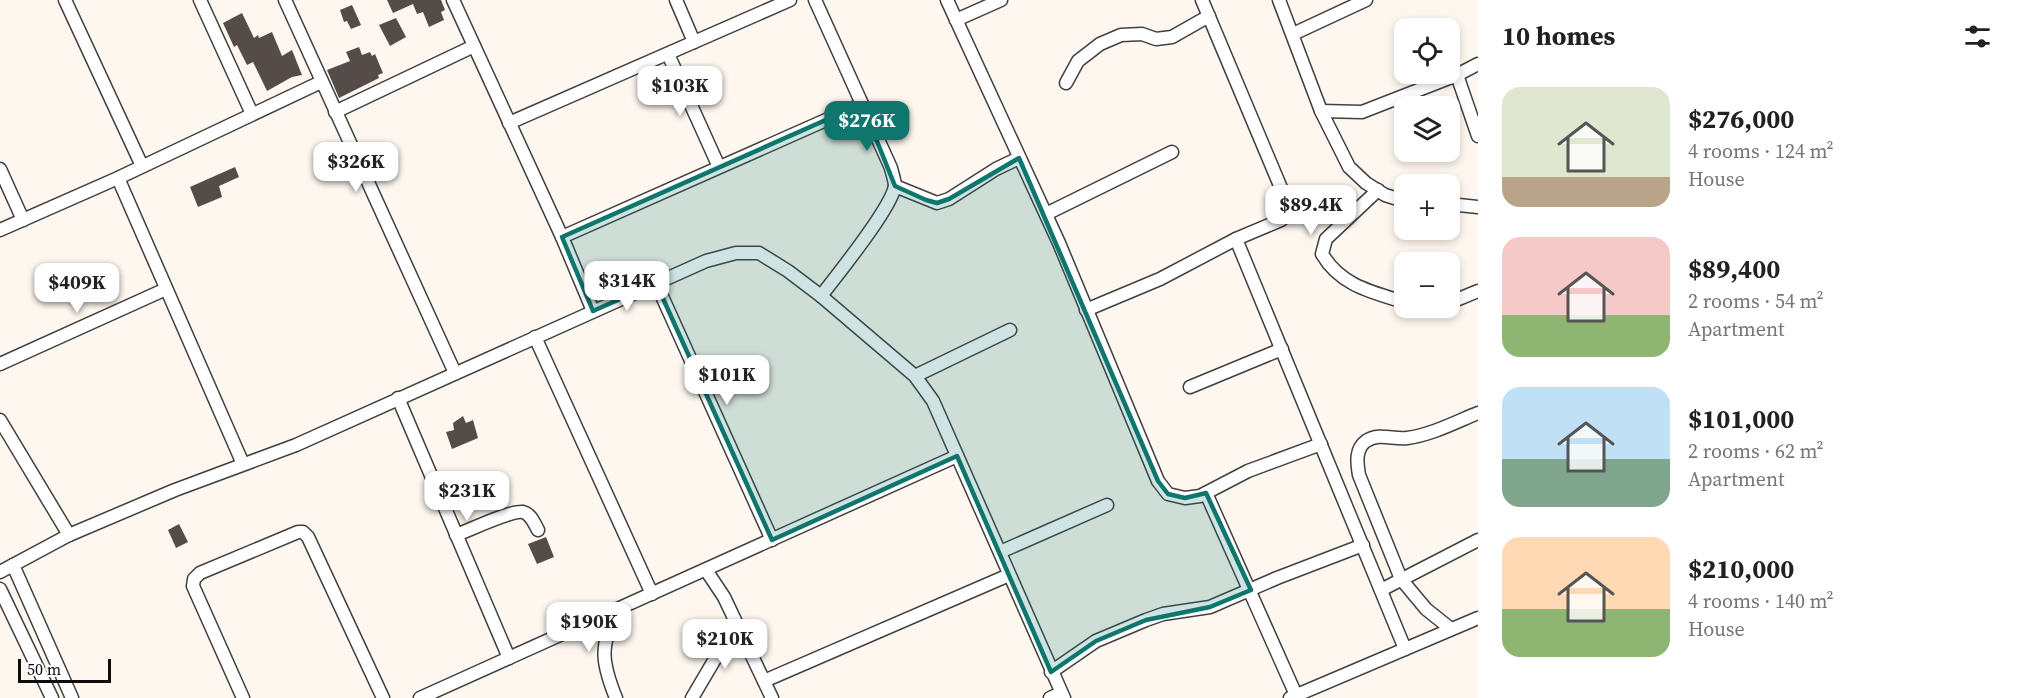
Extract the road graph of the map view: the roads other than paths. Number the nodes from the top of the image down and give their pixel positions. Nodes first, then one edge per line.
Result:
1 (65, 0) edge
2 (200, 0) edge
3 (285, 0) edge
4 (676, 0) edge
5 (790, 0) edge
6 (815, 0) edge
7 (947, 0) edge
8 (1001, 0) edge
9 (1202, 0) edge
10 (1279, 0) edge
11 (1366, 0) edge
12 (457, 1) edge
13 (1209, 16) junction
14 (956, 20) junction
15 (1293, 34) junction
16 (694, 42) junction
17 (474, 46) junction
18 (668, 54) junction
19 (1478, 64) edge
20 (1460, 73) edge
21 (321, 82) junction
22 (1066, 83) dead end
23 (1434, 84) edge
24 (1460, 84) edge
25 (862, 104) junction
26 (1322, 111) junction
27 (335, 112) junction
28 (252, 114) junction
29 (509, 123) junction
30 (1478, 136) edge
31 (1172, 152) dead end
32 (1019, 158) junction
33 (142, 166) junction
34 (719, 167) junction
35 (0, 169) edge
36 (118, 178) junction
37 (895, 186) junction
38 (1378, 190) junction
39 (1394, 197) edge
40 (1460, 205) edge
41 (1478, 207) edge
42 (1046, 214) junction
43 (23, 220) junction
44 (0, 230) edge
45 (562, 237) junction
46 (1236, 239) junction
47 (656, 283) junction
48 (166, 289) junction
49 (1478, 291) edge
50 (821, 296) junction
51 (1460, 298) edge
52 (1394, 299) edge
53 (1086, 310) junction
54 (593, 311) junction
55 (1010, 330) dead end
56 (535, 337) junction
57 (1282, 349) junction
58 (0, 364) edge
59 (455, 373) junction
60 (915, 376) junction
61 (1190, 387) dead end
62 (398, 398) junction
63 (1478, 413) edge
64 (0, 420) edge
65 (1321, 444) junction
66 (957, 456) junction
67 (243, 464) junction
68 (1206, 493) junction
69 (1107, 505) dead end
70 (538, 530) dead end
71 (69, 535) junction
72 (456, 535) junction
73 (772, 540) junction
74 (1478, 540) edge
75 (1363, 545) junction
76 (1000, 552) junction
77 (13, 565) junction
78 (706, 570) junction
79 (0, 572) edge
80 (1009, 575) junction
81 (1401, 579) junction
82 (0, 589) edge
83 (1251, 590) junction
84 (1381, 590) junction
85 (652, 594) junction
86 (617, 610) junction
87 (1478, 618) edge
88 (737, 627) junction
89 (1451, 629) junction
90 (1405, 649) junction
91 (509, 658) junction
92 (1051, 672) junction
93 (764, 681) junction
94 (1058, 696) edge
95 (1293, 697) edge
96 (52, 698) edge
97 (72, 698) edge
98 (243, 698) edge
99 (383, 698) edge
100 (420, 698) edge
101 (616, 698) edge
102 (692, 698) edge
103 (771, 698) edge

1 - 33 street
2 - 28 street
3 - 21 street
4 - 16 street
5 - 16 street
6 - 25 street
7 - 14 street
8 - 14 street
9 - 13 street
10 - 15 street
11 - 15 street
12 - 17 street
13 - 22 street
13 - 46 street
14 - 32 street
15 - 26 street
16 - 18 street
17 - 27 street
17 - 29 street
18 - 29 street
18 - 34 street
19 - 20 street
21 - 27 street
21 - 28 street
23 - 26 street
24 - 30 street
25 - 34 street
25 - 37 street
26 - 38 street
27 - 59 street
28 - 33 street
29 - 45 street
31 - 42 street
32 - 37 street
32 - 42 street
33 - 36 street
34 - 45 street
35 - 43 street
36 - 43 street
36 - 48 street
37 - 50 street
38 - 39 street
38 - 52 street
40 - 41 street
42 - 53 street
43 - 44 street
45 - 54 street
46 - 53 street
46 - 57 street
47 - 50 street
47 - 54 street
47 - 73 street
48 - 58 street
48 - 67 street
49 - 51 street
50 - 60 street
53 - 68 street
54 - 56 street
55 - 60 street
56 - 59 street
56 - 85 street
57 - 61 street
57 - 65 street
59 - 62 street
60 - 66 street
62 - 67 street
62 - 72 street
63 - 81 street
64 - 71 street
65 - 68 street
65 - 75 street
66 - 73 street
66 - 76 street
67 - 71 street
68 - 83 street
69 - 76 street
70 - 72 street
71 - 77 street
72 - 91 street
73 - 78 street
74 - 81 street
75 - 83 street
75 - 84 street
76 - 80 street
77 - 79 street
77 - 97 street
78 - 85 street
78 - 88 street
80 - 92 street
80 - 93 street
81 - 84 street
81 - 89 street
82 - 96 street
83 - 92 street
83 - 95 street
84 - 90 street
85 - 86 street
86 - 91 street
86 - 101 street
87 - 89 street
88 - 93 street
88 - 102 street
89 - 90 street
90 - 95 street
91 - 100 street
92 - 94 street
93 - 103 street
98 - 99 street

